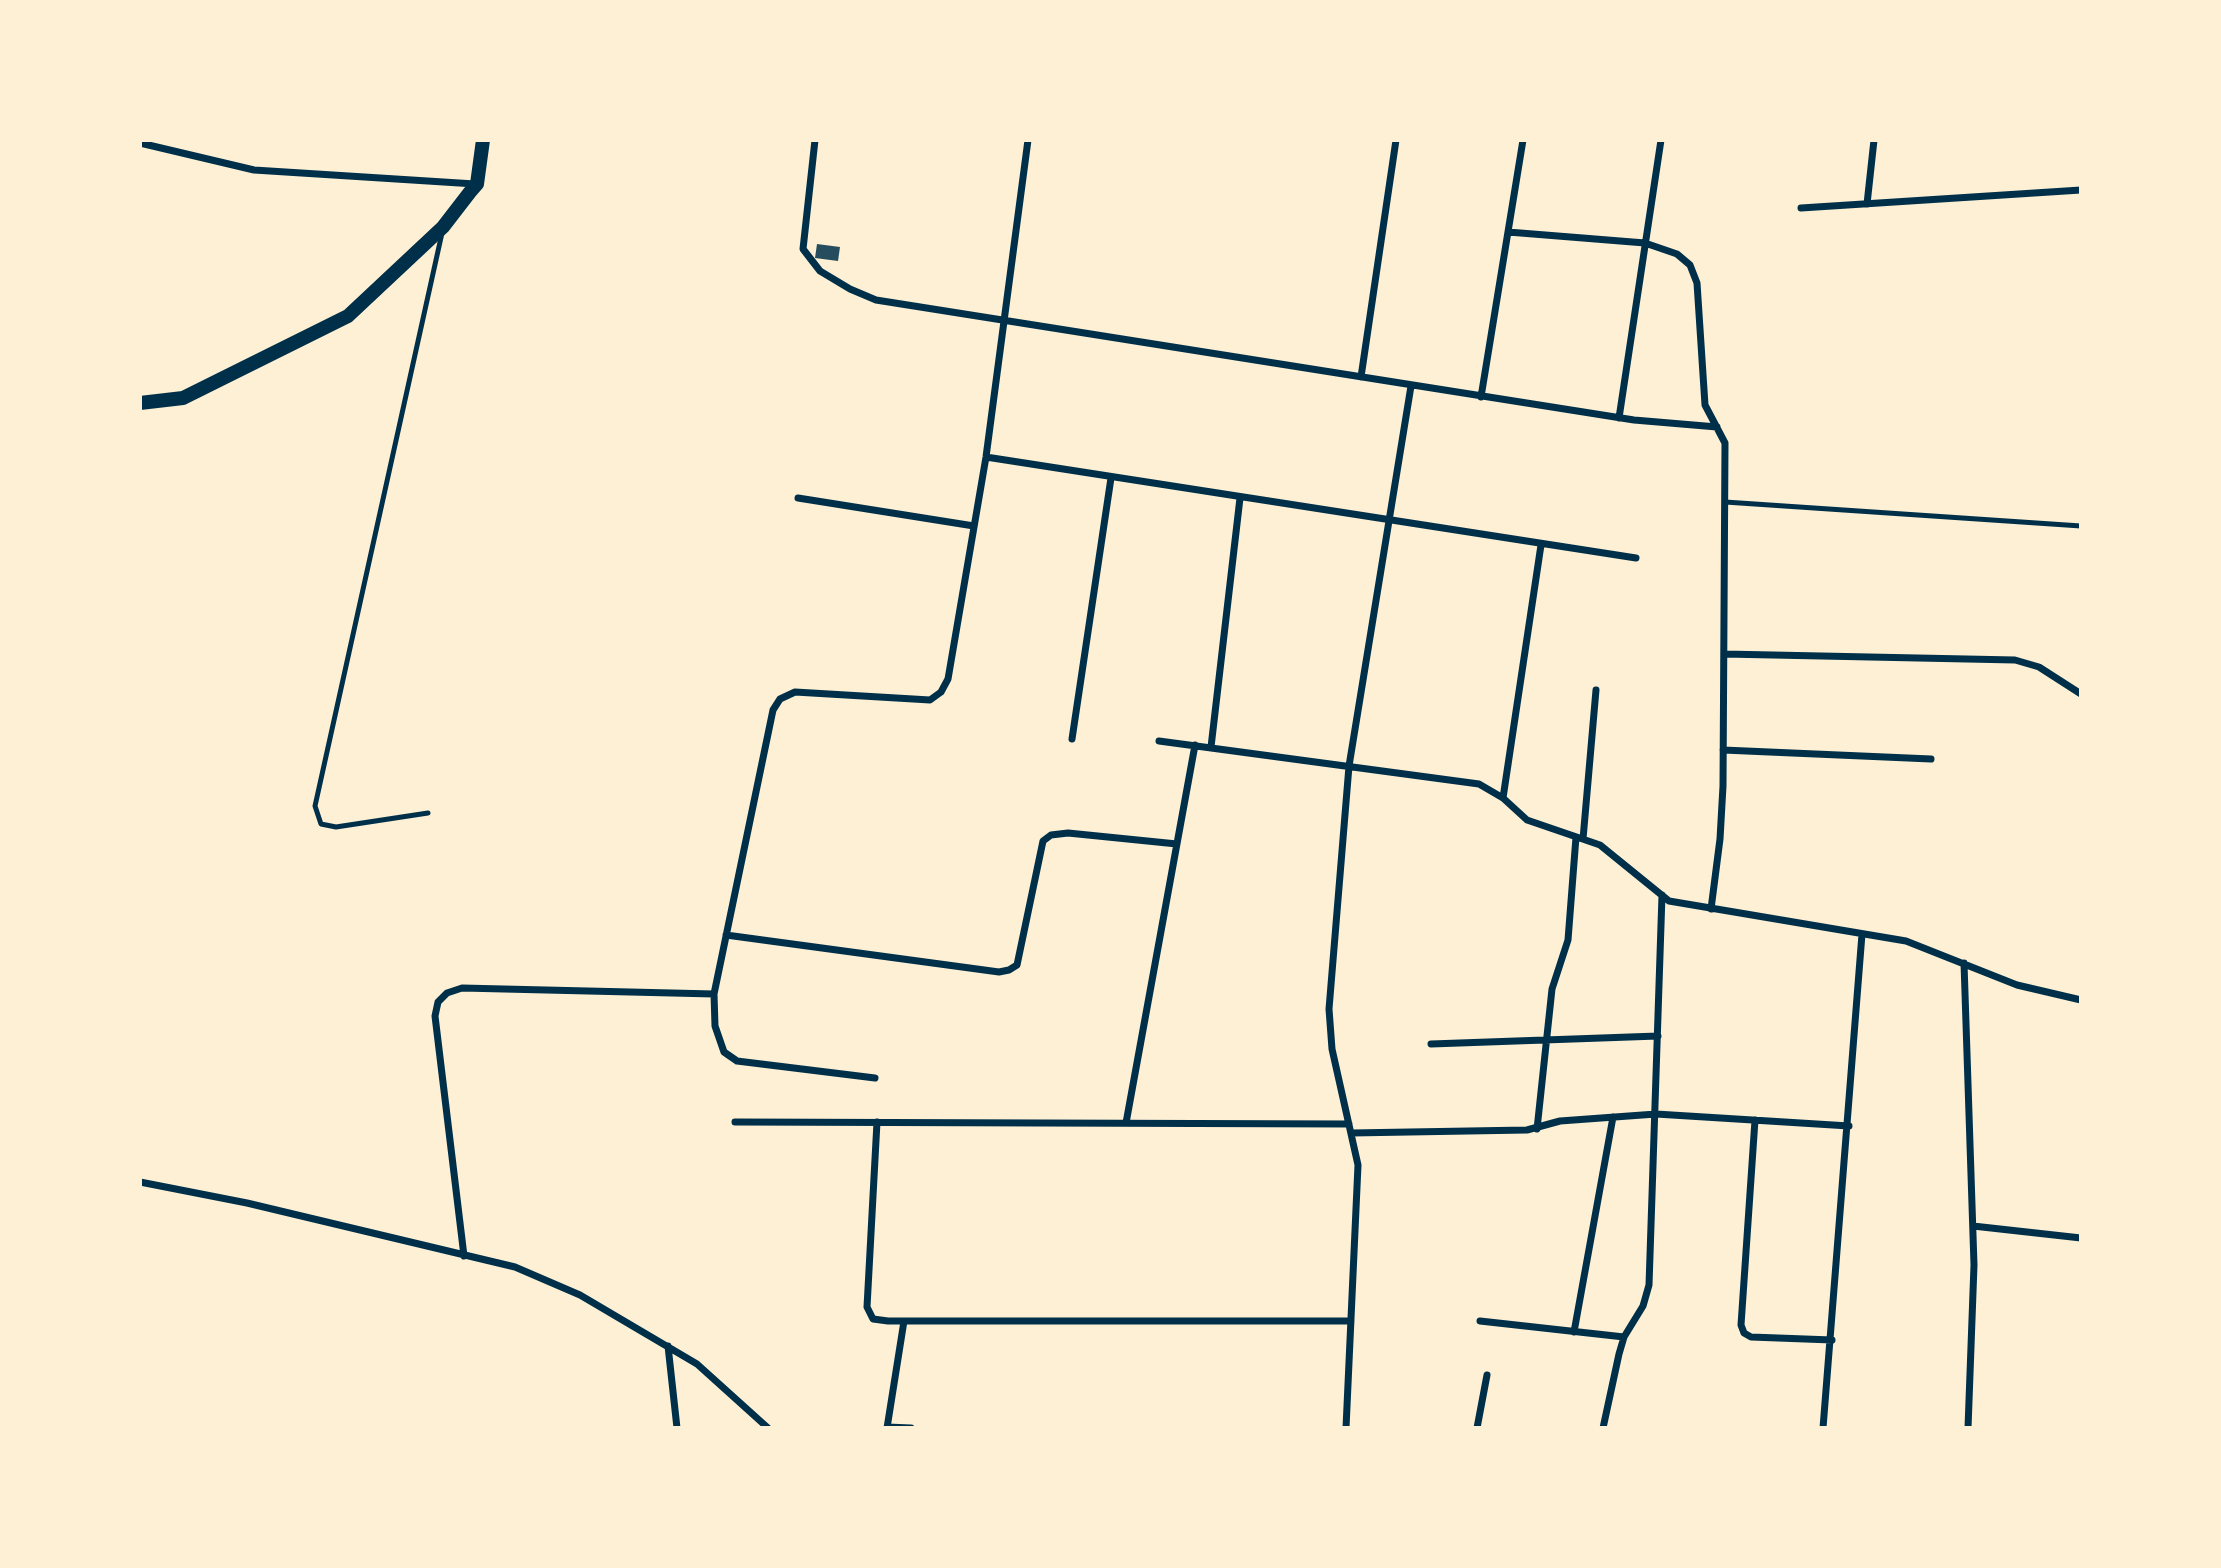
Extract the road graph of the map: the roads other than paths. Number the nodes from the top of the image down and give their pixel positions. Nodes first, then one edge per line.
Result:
1 (483, 140) edge
2 (815, 140) edge
3 (1028, 140) edge
4 (1396, 140) edge
5 (1523, 140) edge
6 (1661, 140) edge
7 (1874, 140) edge
8 (140, 143) edge
9 (477, 184) junction
10 (2081, 190) edge
11 (1867, 204) junction
12 (1801, 208) dead end
13 (443, 226) junction
14 (1508, 232) junction
15 (1645, 243) junction
16 (1005, 319) junction
17 (1361, 377) junction
18 (1411, 386) junction
19 (1481, 397) junction
20 (140, 404) edge
21 (1619, 418) junction
22 (1717, 427) junction
23 (986, 457) junction
24 (1111, 478) junction
25 (798, 498) dead end
26 (1240, 498) junction
27 (1725, 502) junction
28 (1389, 521) junction
29 (974, 526) junction
30 (2081, 526) edge
31 (1541, 545) junction
32 (1636, 558) dead end
33 (1724, 654) junction
34 (1596, 690) dead end
35 (2081, 694) edge
36 (1073, 738) dead end
37 (1159, 741) dead end
38 (1195, 745) junction
39 (1211, 747) junction
40 (1724, 750) junction
41 (1931, 759) dead end
42 (1349, 766) junction
43 (1503, 798) junction
44 (428, 813) dead end
45 (1580, 838) junction
46 (1177, 844) junction
47 (1662, 895) junction
48 (1711, 909) junction
49 (1862, 934) junction
50 (726, 935) junction
51 (1964, 963) junction
52 (714, 994) junction
53 (2081, 1000) edge
54 (1658, 1036) junction
55 (1546, 1040) junction
56 (1431, 1044) dead end
57 (875, 1078) dead end
58 (1656, 1114) junction
59 (1613, 1117) junction
60 (1755, 1120) junction
61 (735, 1122) dead end
62 (877, 1122) junction
63 (1126, 1123) junction
64 (1349, 1124) junction
65 (1849, 1126) junction
66 (1537, 1129) junction
67 (1351, 1133) junction
68 (140, 1182) edge
69 (1973, 1226) junction
70 (2081, 1238) edge
71 (464, 1256) junction
72 (904, 1321) junction
73 (1351, 1321) junction
74 (1480, 1321) dead end
75 (1574, 1332) junction
76 (1624, 1337) junction
77 (1832, 1339) junction
78 (668, 1346) junction
79 (1488, 1375) dead end
80 (887, 1427) edge
81 (677, 1428) edge
82 (768, 1428) edge
83 (911, 1428) edge
84 (1346, 1428) edge
85 (1477, 1428) edge
86 (1603, 1428) edge
87 (1823, 1428) edge
88 (1968, 1428) edge

1 - 9 main road
2 - 16 street
3 - 16 street
4 - 17 street
5 - 14 street
6 - 15 street
7 - 11 street
8 - 9 street
9 - 13 main road
10 - 11 street
11 - 12 street
13 - 20 main road
13 - 44 lane
14 - 15 street
14 - 19 street
15 - 21 street
15 - 22 street
16 - 17 street
16 - 23 street
17 - 18 street
18 - 19 street
18 - 28 street
19 - 21 street
21 - 22 street
22 - 27 street
23 - 24 street
23 - 29 street
24 - 26 street
24 - 36 street
25 - 29 street
26 - 28 street
26 - 39 street
27 - 30 lane
27 - 33 street
28 - 31 street
28 - 42 street
29 - 50 street
31 - 32 street
31 - 43 street
33 - 35 street
33 - 40 street
34 - 45 street
37 - 38 street
38 - 39 street
38 - 46 street
39 - 42 street
40 - 41 street
40 - 48 street
42 - 43 street
42 - 64 street
43 - 45 street
45 - 47 street
45 - 55 street
46 - 50 street
46 - 63 street
47 - 48 street
47 - 54 street
48 - 49 street
49 - 51 street
49 - 65 street
50 - 52 street
51 - 53 street
51 - 69 street
52 - 57 street
52 - 71 street
54 - 55 street
54 - 58 street
55 - 56 street
55 - 66 street
58 - 59 street
58 - 60 street
58 - 76 street
59 - 66 street
59 - 75 street
60 - 65 street
60 - 77 street
61 - 62 street
62 - 63 street
62 - 72 street
63 - 64 street
64 - 67 street
65 - 77 street
66 - 67 street
67 - 73 street
68 - 71 street
69 - 70 street
69 - 88 street
71 - 78 street
72 - 73 street
72 - 80 street
73 - 84 street
74 - 75 street
75 - 76 street
76 - 86 street
77 - 87 street
78 - 81 street
78 - 82 street
79 - 85 street
80 - 83 street

